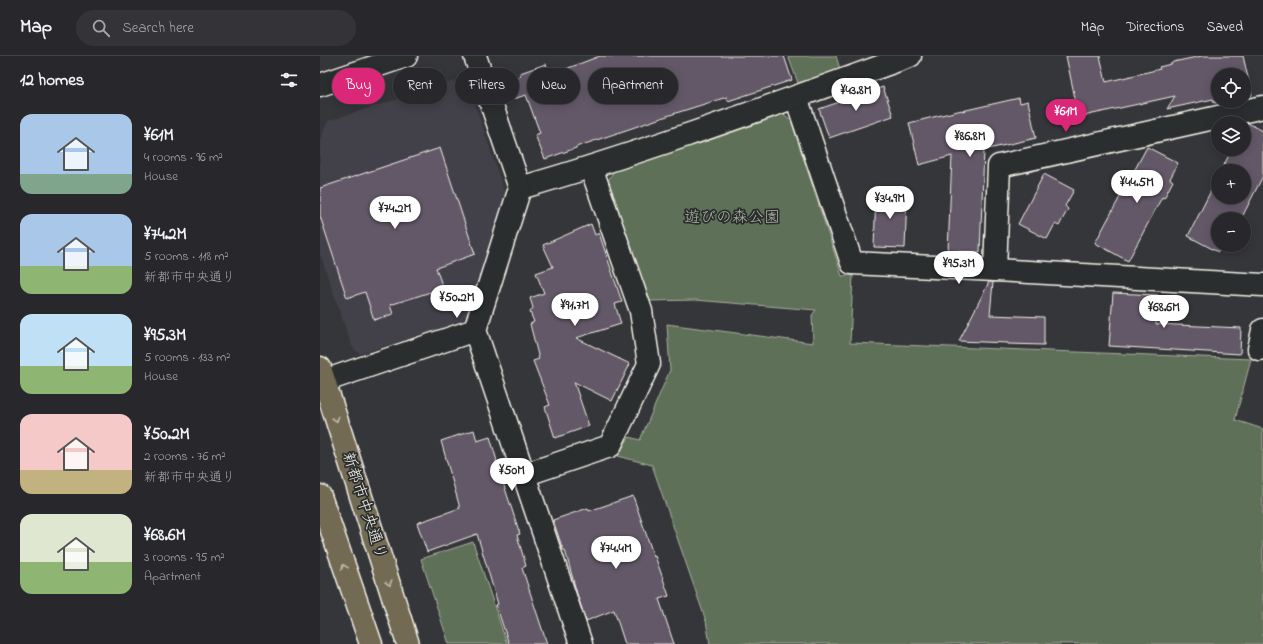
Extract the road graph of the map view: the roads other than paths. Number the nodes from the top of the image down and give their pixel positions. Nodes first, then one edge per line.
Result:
1 (406, 56) edge
2 (475, 56) edge
3 (910, 56) edge
4 (320, 85) edge
5 (796, 97) junction
6 (1263, 107) edge
7 (591, 167) junction
8 (520, 188) junction
9 (995, 270) junction
10 (1263, 285) edge
11 (475, 330) junction
12 (322, 375) edge
13 (524, 475) junction
14 (320, 496) edge
15 (370, 644) edge
16 (408, 644) edge
17 (582, 644) edge

1 - 4 street
2 - 8 street
3 - 5 street
5 - 7 street
5 - 9 street
6 - 9 street
7 - 8 street
7 - 13 street
8 - 11 street
9 - 10 street
11 - 12 street
11 - 13 street
12 -> 16 main road, 新都市中央通り
13 - 17 street
15 -> 14 main road

